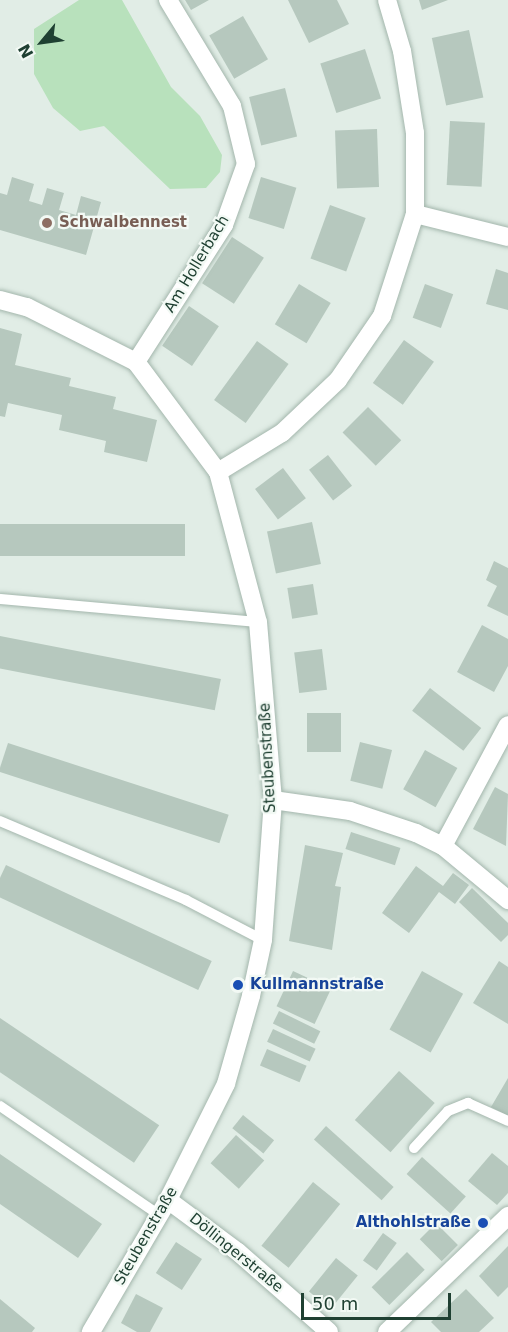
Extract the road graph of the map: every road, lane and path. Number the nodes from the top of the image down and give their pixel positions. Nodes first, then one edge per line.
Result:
1 (168, 0) edge
2 (387, 0) edge
3 (415, 214) junction
4 (508, 237) edge
5 (0, 300) edge
6 (136, 362) junction
7 (218, 472) junction
8 (0, 599) edge
9 (258, 622) junction
10 (508, 725) edge
11 (273, 800) junction
12 (0, 821) edge
13 (442, 846) junction
14 (508, 900) edge
15 (263, 940) junction
16 (0, 1106) edge
17 (508, 1121) edge
18 (414, 1148) dead end
19 (163, 1207) junction
20 (508, 1216) edge
21 (90, 1332) edge
22 (329, 1332) edge
23 (387, 1332) edge

1 - 6 street, Am Hollerbach
2 - 3 street
3 - 4 street
3 - 7 street
5 - 6 street, Steubenstraße
6 - 7 street, Steubenstraße
7 - 9 street, Steubenstraße
8 - 9 lane
9 - 11 street, Steubenstraße
10 - 13 street
11 - 13 street
11 - 15 street, Steubenstraße
12 - 15 lane
13 - 14 street
15 - 19 street, Steubenstraße
16 - 19 lane
17 - 18 lane
19 - 21 street, Steubenstraße
19 - 22 street, Döllingerstraße
20 - 23 street

